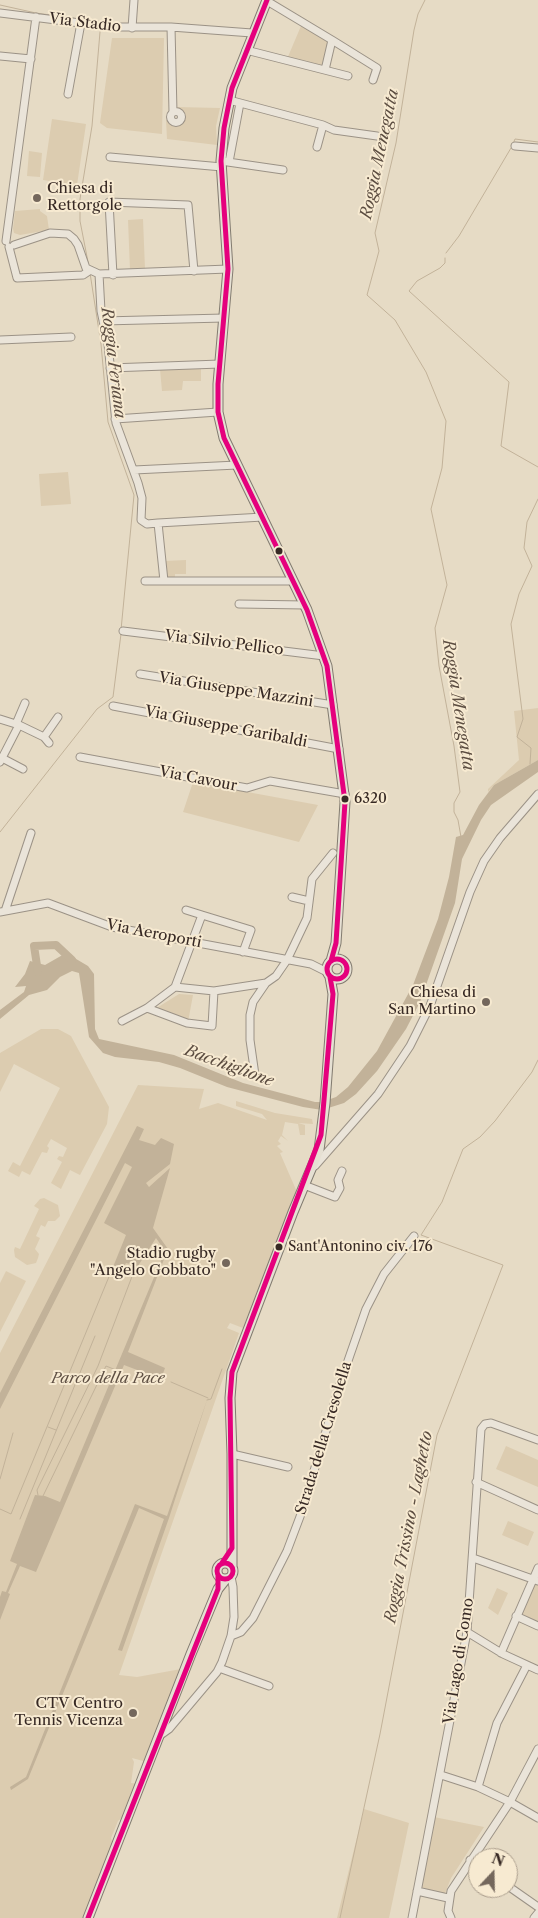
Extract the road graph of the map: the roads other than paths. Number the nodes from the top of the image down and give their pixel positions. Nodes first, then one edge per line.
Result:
1 (134, 0) edge
2 (267, 0) edge
3 (0, 13) edge
4 (36, 17) junction
5 (81, 23) junction
6 (171, 27) junction
7 (132, 28) junction
8 (252, 34) junction
9 (332, 40) junction
10 (246, 50) junction
11 (0, 56) edge
12 (31, 59) junction
13 (325, 70) junction
14 (348, 76) dead end
15 (373, 80) dead end
16 (68, 94) dead end
17 (229, 100) junction
18 (240, 103) junction
19 (173, 112) dead end
20 (323, 125) junction
21 (377, 136) dead end
22 (515, 146) dead end
23 (317, 147) dead end
24 (538, 148) edge
25 (110, 157) dead end
26 (224, 163) junction
27 (283, 170) dead end
28 (8, 244) edge
29 (228, 270) junction
30 (194, 271) junction
31 (95, 273) junction
32 (113, 275) junction
33 (224, 318) junction
34 (103, 321) junction
35 (71, 337) dead end
36 (0, 340) edge
37 (220, 364) junction
38 (110, 368) junction
39 (218, 412) junction
40 (115, 418) junction
41 (237, 465) junction
42 (134, 470) junction
43 (263, 517) junction
44 (158, 523) junction
45 (145, 581) dead end
46 (164, 581) junction
47 (293, 581) junction
48 (239, 604) dead end
49 (305, 605) junction
50 (123, 631) dead end
51 (324, 656) junction
52 (140, 674) dead end
53 (25, 703) dead end
54 (333, 705) junction
55 (113, 706) dead end
56 (58, 717) dead end
57 (0, 719) edge
58 (17, 725) junction
59 (339, 749) junction
60 (80, 757) dead end
61 (1, 760) edge
62 (23, 769) dead end
63 (345, 794) junction
64 (538, 794) edge
65 (31, 833) dead end
66 (333, 853) dead end
67 (292, 897) dead end
68 (309, 901) junction
69 (186, 910) dead end
70 (3, 912) edge
71 (202, 915) junction
72 (191, 942) junction
73 (336, 943) junction
74 (243, 952) junction
75 (287, 960) junction
76 (342, 960) junction
77 (330, 962) junction
78 (312, 964) junction
79 (328, 974) junction
80 (340, 979) junction
81 (266, 983) junction
82 (175, 987) junction
83 (214, 991) junction
84 (332, 994) junction
85 (147, 1008) junction
86 (122, 1021) dead end
87 (255, 1075) dead end
88 (320, 1151) junction
89 (342, 1171) dead end
90 (304, 1184) junction
91 (414, 1236) dead end
92 (538, 1440) edge
93 (232, 1454) junction
94 (288, 1467) dead end
95 (476, 1482) junction
96 (538, 1510) edge
97 (232, 1548) junction
98 (472, 1558) junction
99 (222, 1563) junction
100 (232, 1566) junction
101 (538, 1568) edge
102 (218, 1574) junction
103 (229, 1578) junction
104 (535, 1580) edge
105 (218, 1589) junction
106 (516, 1616) junction
107 (538, 1626) edge
108 (467, 1632) junction
109 (231, 1636) junction
110 (502, 1653) junction
111 (526, 1665) junction
112 (219, 1668) junction
113 (538, 1670) edge
114 (269, 1686) dead end
115 (162, 1734) junction
116 (538, 1749) edge
117 (536, 1761) edge
118 (441, 1776) junction
119 (478, 1787) junction
120 (510, 1802) junction
121 (538, 1818) edge
122 (478, 1848) edge
123 (468, 1863) edge
124 (417, 1891) junction
125 (518, 1893) edge
126 (448, 1898) junction
127 (538, 1907) edge
128 (538, 1912) edge
129 (88, 1918) edge
130 (412, 1918) edge
131 (451, 1918) edge
132 (534, 1918) edge

1 - 7 street
2 - 8 main road
2 - 9 street
3 - 4 street, Via Stadio
4 - 5 street, Via Stadio
4 - 12 street
5 - 7 street, Via Stadio
5 - 16 street
6 - 7 street, Via Stadio
6 - 8 street, Via Stadio
6 - 19 street
8 - 10 main road
9 - 13 street
9 - 15 street
10 - 13 street
10 - 17 main road
11 - 12 street
12 - 28 street
13 - 14 street
17 - 18 street
17 - 26 main road
18 - 20 street
18 - 26 street
20 - 21 street
20 - 23 street
22 - 24 street
25 - 26 street
26 - 27 street
26 - 29 main road
28 - 31 street
28 - 31 street
29 - 30 street
29 - 33 main road
30 - 32 street
30 - 32 street
31 - 32 street
31 - 34 street
33 - 34 street
33 - 37 main road
34 - 38 street
35 - 36 street
37 - 38 street
37 - 39 main road
38 - 40 street
39 - 40 street
39 - 41 main road
40 - 42 street
41 - 42 street
41 - 43 main road
42 - 44 street
43 - 44 street
43 - 47 main road
44 - 46 street
45 - 46 street
46 - 47 street
47 - 49 main road
48 - 49 street
49 - 51 main road
50 - 51 street, Via Silvio Pellico
51 - 54 main road
52 - 54 street, Via Giuseppe Mazzini
53 - 58 street
54 - 59 main road
55 - 59 street, Via Giuseppe Garibaldi
56 - 58 street
57 - 58 street
58 - 61 street
59 - 63 main road
60 - 63 street, Via Cavour
61 - 62 street
63 - 73 main road
64 - 88 street
65 - 70 street
66 - 68 street
67 - 68 street
68 - 75 street
69 - 71 street
70 - 72 street, Via Aeroporti
71 - 72 street
71 - 74 street
72 - 74 street, Via Aeroporti
72 - 82 street
73 - 76 main road
73 - 77 main road
74 - 75 street, Via Aeroporti
75 - 78 street, Via Aeroporti
75 - 81 street
76 - 77 main road
76 - 80 main road
77 - 78 street, Via Aeroporti
77 - 79 main road
78 - 79 street, Via Aeroporti
79 - 80 main road
79 - 84 main road
80 - 84 main road
81 - 83 street
81 - 87 street
82 - 83 street
82 - 85 street
83 - 85 street
84 - 88 main road
85 - 86 street
88 - 90 main road
88 - 90 main road
89 - 90 street
90 - 93 main road
91 - 109 street, Strada della Cresolella
92 - 95 street, Via Lago di Como
93 - 94 street
93 - 97 main road
95 - 96 street
95 - 98 street, Via Lago di Como
97 - 99 main road
97 - 100 main road
98 - 104 street
98 - 108 street, Via Lago di Como
99 - 100 main road
99 - 102 main road
100 - 103 main road
101 - 104 street
102 - 103 main road
102 - 105 main road
103 - 105 main road
103 - 109 street
104 - 106 street
105 - 115 main road
106 - 107 street
106 - 110 street
108 - 110 street
108 - 118 street, Via Lago di Como
109 - 112 street
110 - 111 street
111 - 113 street
111 - 119 street
112 - 114 street
112 - 115 street
115 - 129 main road
116 - 117 street
117 - 120 street
118 - 119 street
118 - 124 street, Via Lago di Como
119 - 120 street
120 - 121 street
120 - 122 street
123 - 126 street
124 - 126 street
124 - 130 street, Via Lago di Como
125 - 127 street
126 - 131 street
128 - 132 street

